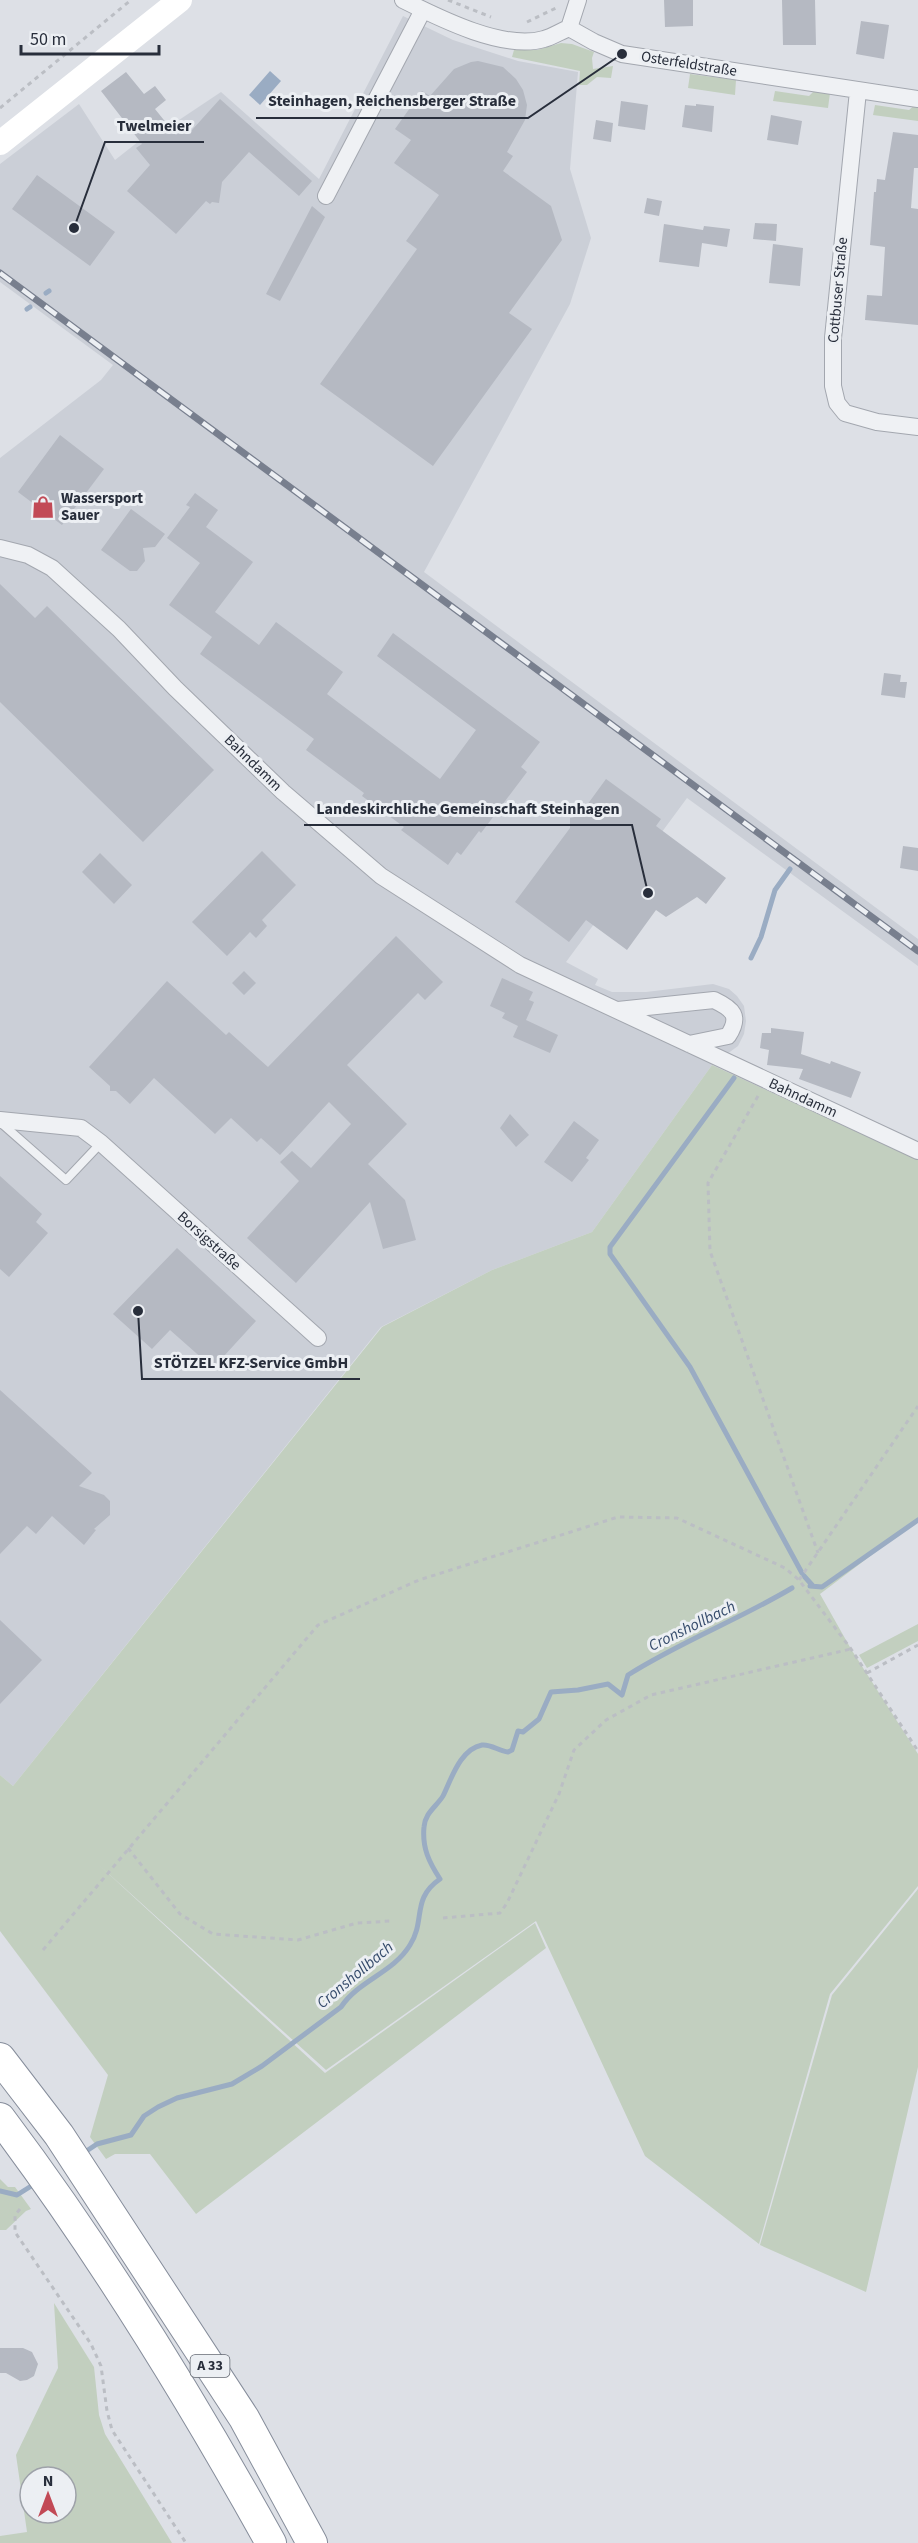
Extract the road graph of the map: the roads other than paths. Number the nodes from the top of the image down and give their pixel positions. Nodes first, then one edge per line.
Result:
1 (180, 0) edge
2 (403, 0) edge
3 (576, 4) edge
4 (423, 10) junction
5 (569, 27) junction
6 (858, 91) junction
7 (918, 99) edge
8 (0, 143) edge
9 (326, 196) dead end
10 (918, 427) edge
11 (0, 548) edge
12 (617, 1010) junction
13 (689, 1044) junction
14 (0, 1121) edge
15 (101, 1143) junction
16 (918, 1151) edge
17 (318, 1338) dead end
18 (0, 2058) edge
19 (0, 2118) edge
20 (271, 2543) edge
21 (312, 2543) edge

1 - 8 main road
2 - 4 street
3 - 5 street
4 - 5 street
4 - 9 street
5 - 6 street, Osterfeldstraße
6 - 7 street, Osterfeldstraße
6 - 10 street, Cottbuser Straße
11 - 12 street, Bahndamm
12 - 13 street, Bahndamm
12 - 13 street
13 - 16 street, Bahndamm
14 - 15 street, Borsigstraße
14 - 15 lane, Borsigstraße
15 - 17 street, Borsigstraße
18 - 21 highway, A 33
19 - 20 highway, A 33

